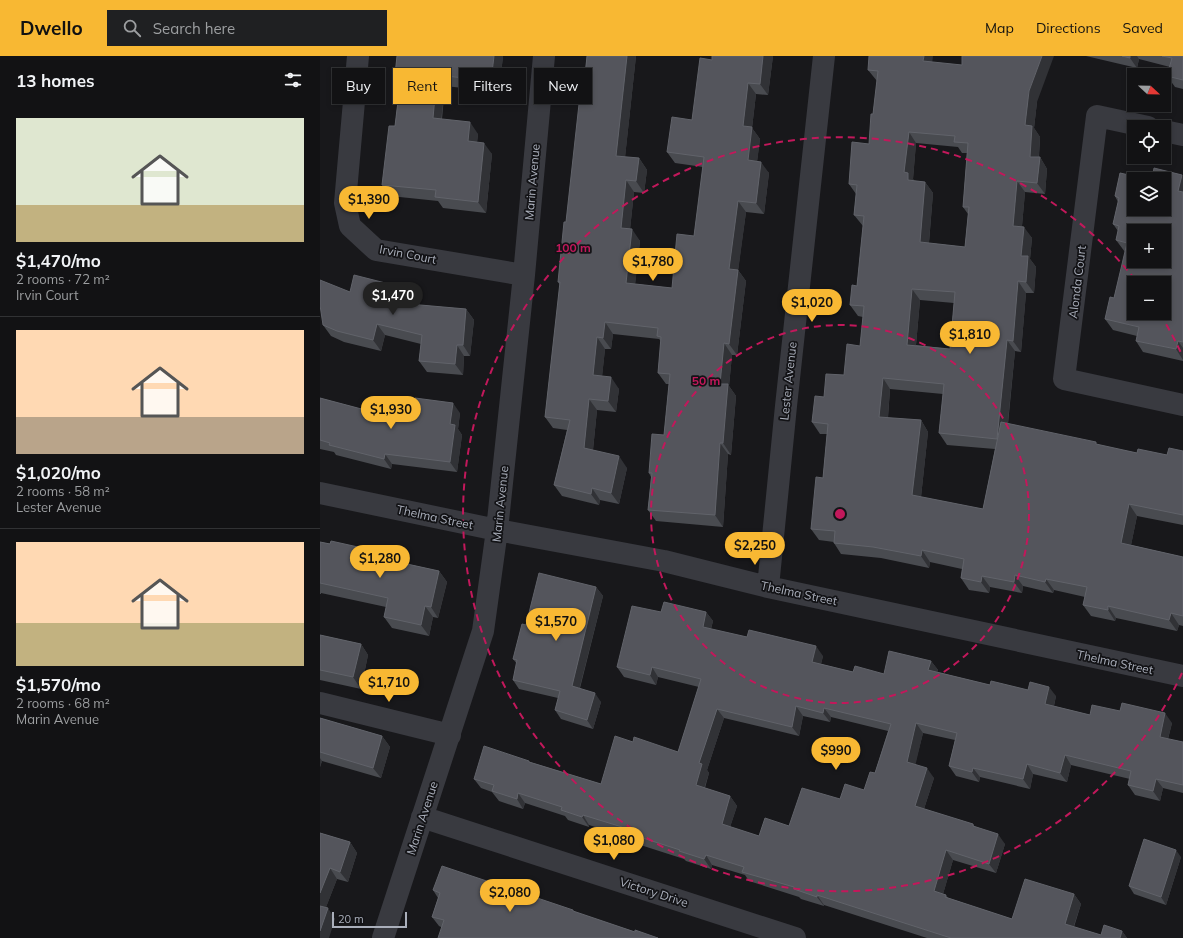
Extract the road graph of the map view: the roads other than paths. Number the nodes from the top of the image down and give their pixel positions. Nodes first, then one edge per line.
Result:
1 (358, 56) edge
2 (544, 56) edge
3 (824, 56) edge
4 (1127, 122) edge
5 (1171, 132) edge
6 (1183, 135) edge
7 (524, 275) junction
8 (1183, 405) edge
9 (320, 493) edge
10 (497, 530) junction
11 (768, 587) junction
12 (1183, 676) edge
13 (320, 703) edge
14 (450, 735) junction
15 (422, 817) junction
16 (383, 938) edge
17 (795, 938) edge

1 - 7 street, Irvin Court
2 - 7 street, Marin Avenue
3 - 11 street, Lester Avenue
4 - 8 street, Alonda Court
5 - 6 street
7 - 10 street, Marin Avenue
9 - 10 street, Thelma Street
10 - 11 street, Thelma Street
10 - 14 street, Marin Avenue
11 - 12 street, Thelma Street
13 - 14 street
14 - 15 street, Marin Avenue
15 - 16 street, Marin Avenue
15 - 17 street, Victory Drive

